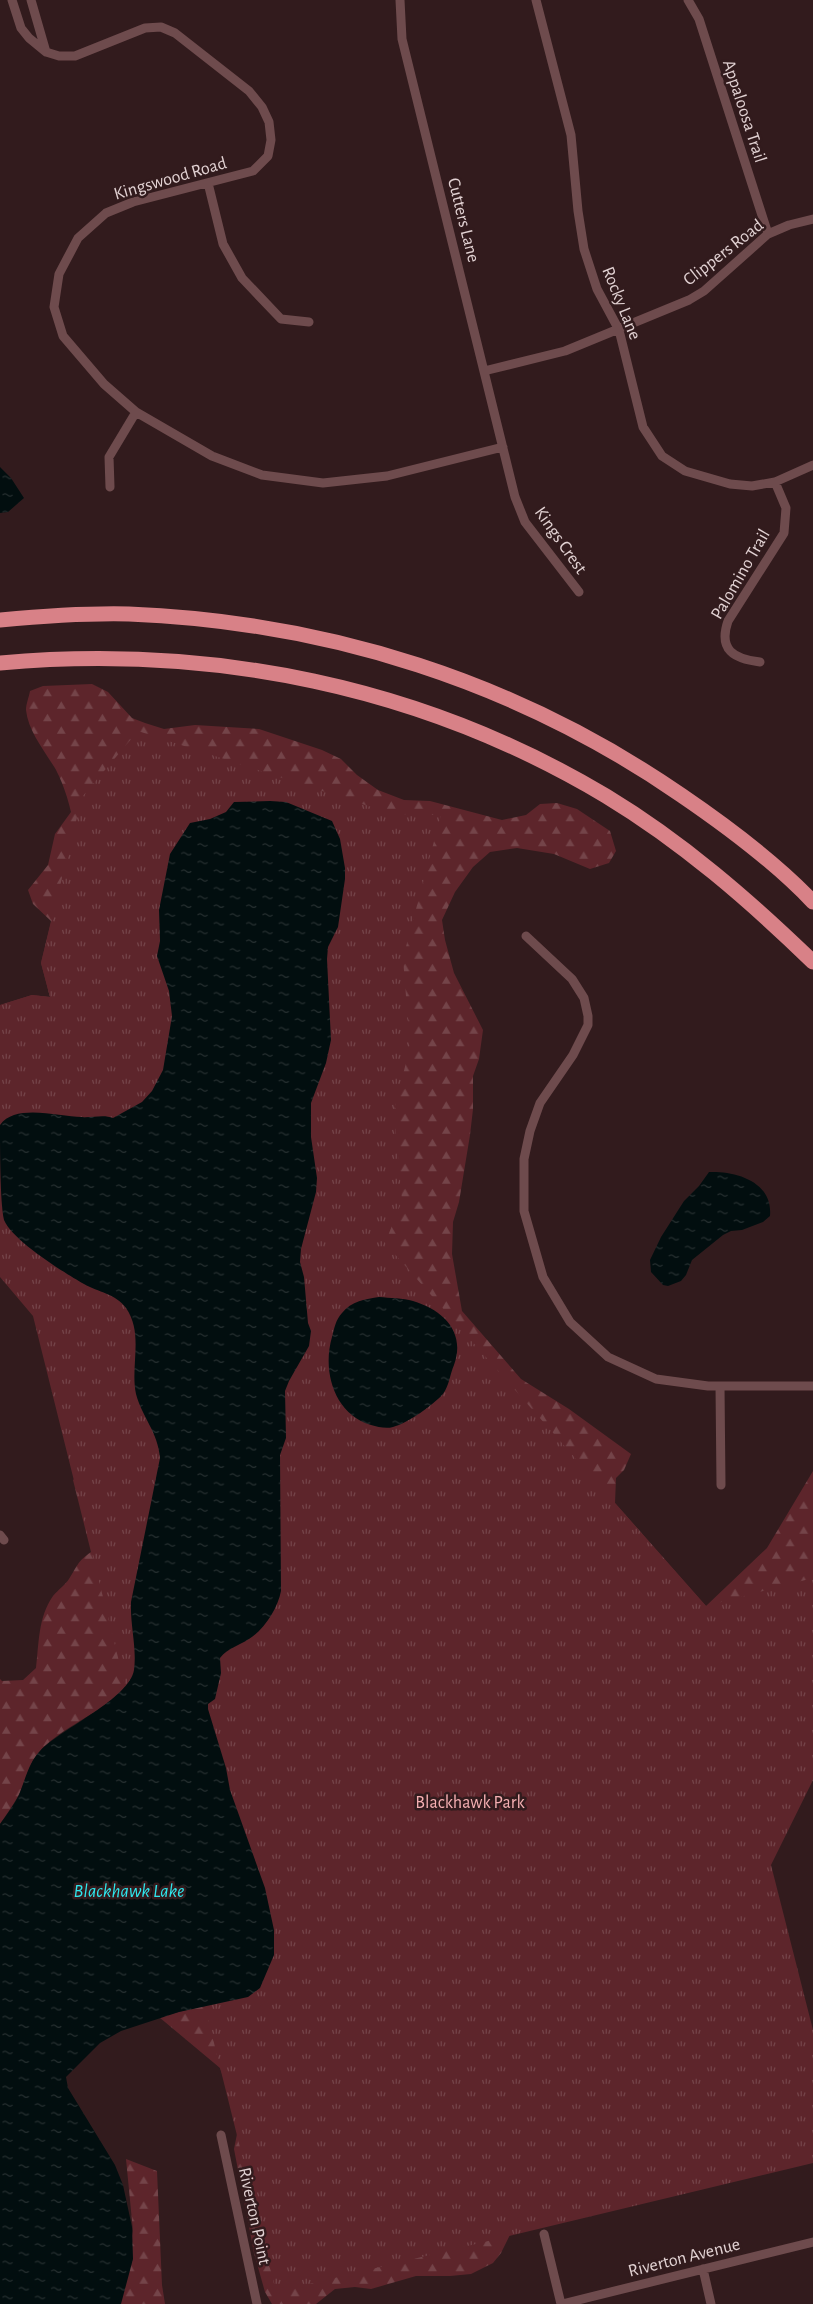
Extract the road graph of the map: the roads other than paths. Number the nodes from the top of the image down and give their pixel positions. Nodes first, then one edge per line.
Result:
1 (12, 0) edge
2 (31, 0) edge
3 (400, 0) edge
4 (536, 0) edge
5 (688, 0) edge
6 (46, 52) junction
7 (208, 183) junction
8 (813, 219) edge
9 (768, 234) junction
10 (309, 322) dead end
11 (619, 330) junction
12 (484, 372) junction
13 (136, 412) junction
14 (503, 447) junction
15 (813, 465) edge
16 (775, 482) junction
17 (110, 487) dead end
18 (579, 592) dead end
19 (0, 620) edge
20 (760, 662) dead end
21 (0, 663) edge
22 (813, 902) edge
23 (526, 936) dead end
24 (813, 962) edge
25 (720, 1386) junction
26 (813, 1386) edge
27 (721, 1485) dead end
28 (221, 2135) dead end
29 (544, 2234) dead end
30 (813, 2242) edge
31 (703, 2269) junction
32 (258, 2304) edge
33 (561, 2304) edge
34 (711, 2304) edge

1 - 6 street
2 - 6 street
3 - 12 street, Cutters Lane
4 - 11 street, Rocky Lane
5 - 9 street, Appaloosa Trail
6 - 7 street, Kingswood Road
7 - 10 street
7 - 13 street, Kingswood Road
8 - 9 street, Clippers Road
9 - 11 street, Clippers Road
11 - 12 street, Clippers Road
11 - 16 street, Rocky Lane
12 - 14 street, Cutters Lane
13 - 14 street, Kingswood Road
13 - 17 street
14 - 18 street, Kings Crest
15 - 16 street, Rocky Lane
16 - 20 street, Palomino Trail
19 - 22 highway
21 - 24 highway
23 - 25 street
25 - 26 street
25 - 27 street
28 - 32 street, Riverton Point
29 - 33 street
30 - 31 street, Riverton Avenue
31 - 33 street, Riverton Avenue
31 - 34 street

